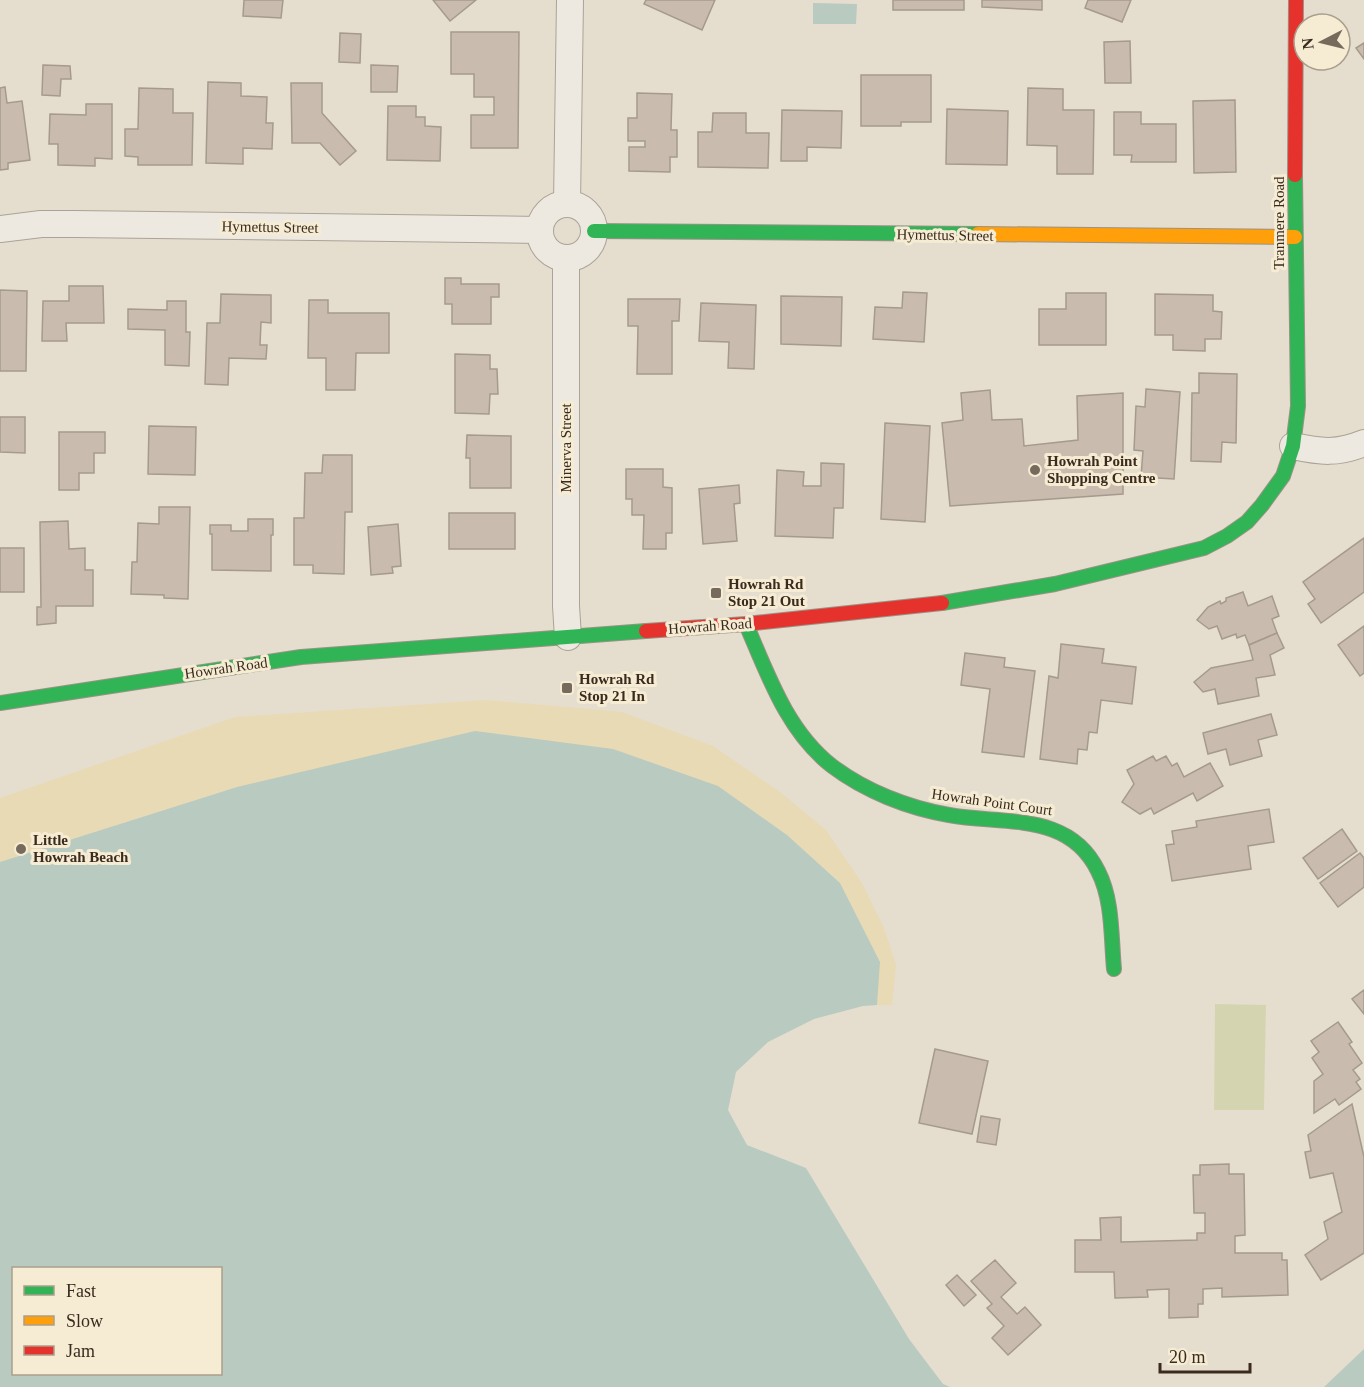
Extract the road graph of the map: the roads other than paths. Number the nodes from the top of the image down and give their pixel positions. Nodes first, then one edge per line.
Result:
1 (570, 0) edge
2 (1296, 0) edge
3 (567, 203) junction
4 (0, 230) edge
5 (540, 230) junction
6 (594, 231) junction
7 (1295, 237) junction
8 (566, 258) junction
9 (1364, 443) edge
10 (1293, 446) junction
11 (746, 624) junction
12 (568, 637) junction
13 (0, 703) edge
14 (1114, 969) dead end

1 - 3 street
2 - 7 street, Tranmere Road
3 - 5 street
3 - 6 street
4 - 5 street, Hymettus Street
5 - 8 street
6 - 7 street, Hymettus Street
6 - 8 street
7 - 10 street, Tranmere Road
8 - 12 street, Minerva Street
9 - 10 street
10 - 11 street, Howrah Road
11 - 12 street, Howrah Road
11 - 14 street, Howrah Point Court
12 - 13 street, Howrah Road

